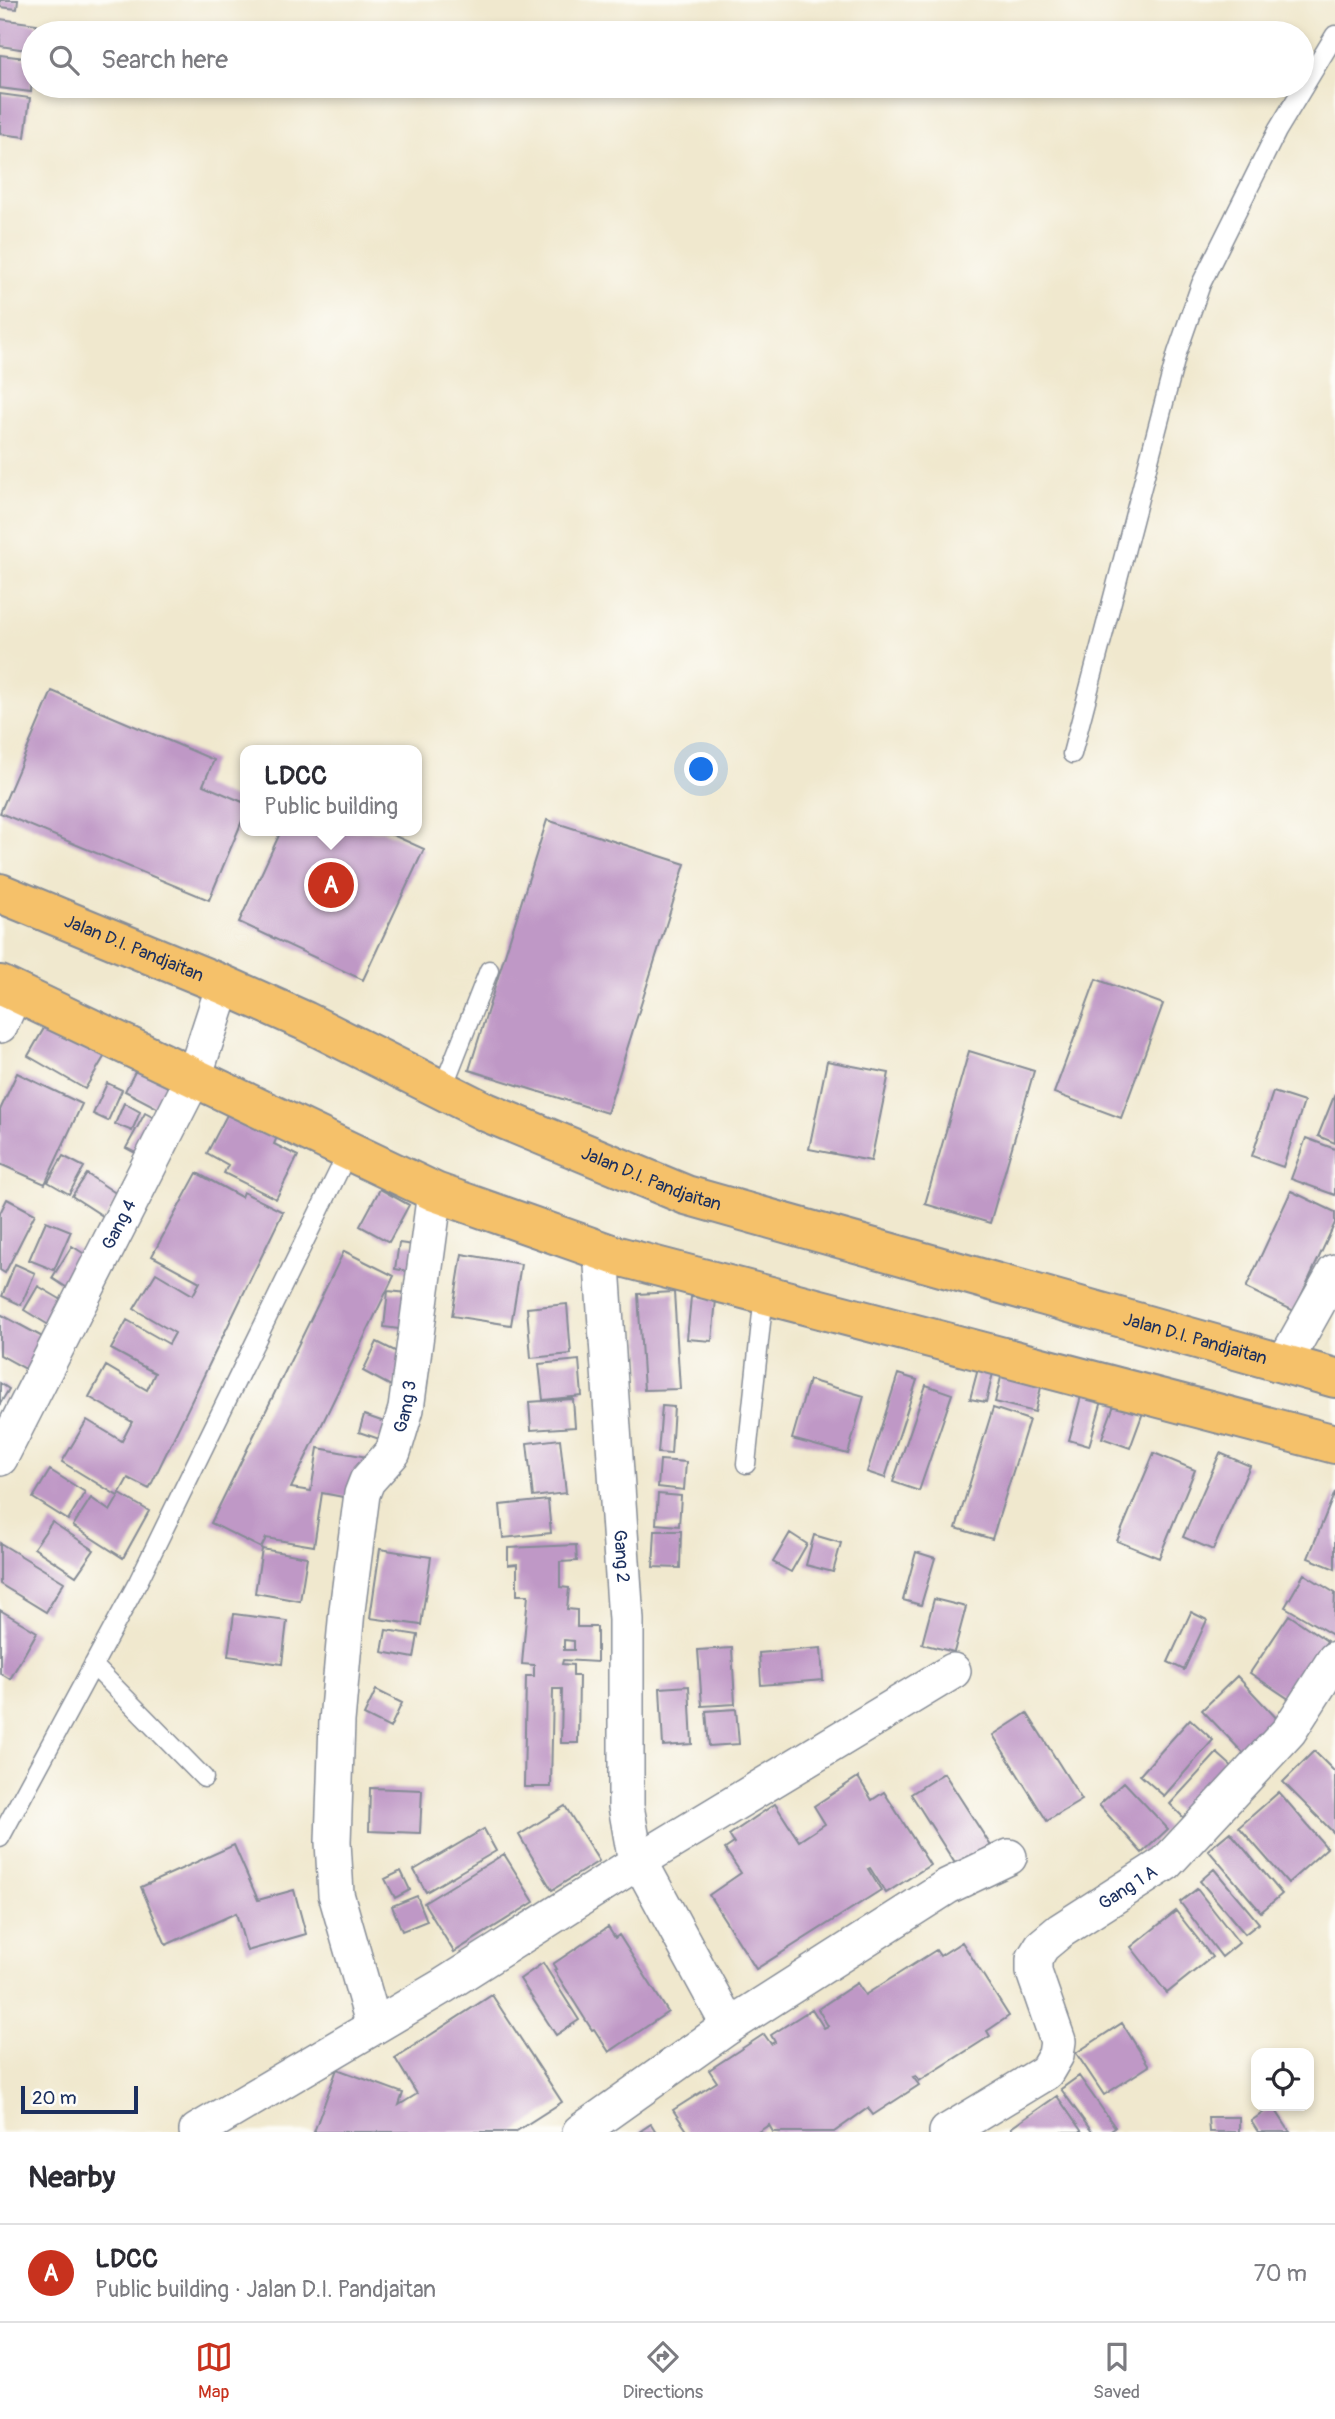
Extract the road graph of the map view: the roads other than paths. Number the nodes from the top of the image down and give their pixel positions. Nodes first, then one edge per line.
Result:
1 (1335, 35) edge
2 (1314, 70) edge
3 (1297, 98) edge
4 (1072, 754) dead end
5 (0, 893) edge
6 (489, 970) dead end
7 (224, 985) junction
8 (5, 1001) edge
9 (194, 1077) junction
10 (442, 1090) junction
11 (349, 1150) junction
12 (435, 1192) junction
13 (601, 1251) junction
14 (1335, 1272) edge
15 (764, 1294) junction
16 (1284, 1363) junction
17 (1335, 1378) edge
18 (1335, 1444) edge
19 (0, 1458) edge
20 (746, 1464) dead end
21 (1335, 1659) edge
22 (93, 1665) junction
23 (953, 1671) dead end
24 (204, 1778) dead end
25 (0, 1838) edge
26 (1009, 1857) dead end
27 (639, 1861) junction
28 (374, 2026) junction
29 (729, 2026) junction
30 (197, 2132) edge
31 (580, 2132) edge
32 (947, 2132) edge

1 - 2 lane
3 - 4 lane
5 - 7 main road, Jalan D.I. Pandjaitan
6 - 10 lane
7 - 9 street, Gang 4
7 - 10 main road, Jalan D.I. Pandjaitan
8 - 9 main road
9 - 11 main road
9 - 19 street, Gang 4
10 - 16 main road, Jalan D.I. Pandjaitan
11 - 12 main road
11 - 22 lane
12 - 13 main road
12 - 28 street, Gang 3
13 - 15 main road
13 - 27 street, Gang 2
14 - 16 street
15 - 18 main road
15 - 20 lane
16 - 17 main road, Jalan D.I. Pandjaitan
21 - 32 street, Gang 1 A
22 - 24 lane
22 - 25 lane
23 - 27 street
26 - 29 street
27 - 28 street
27 - 29 street, Gang 2
28 - 30 street
29 - 31 street

